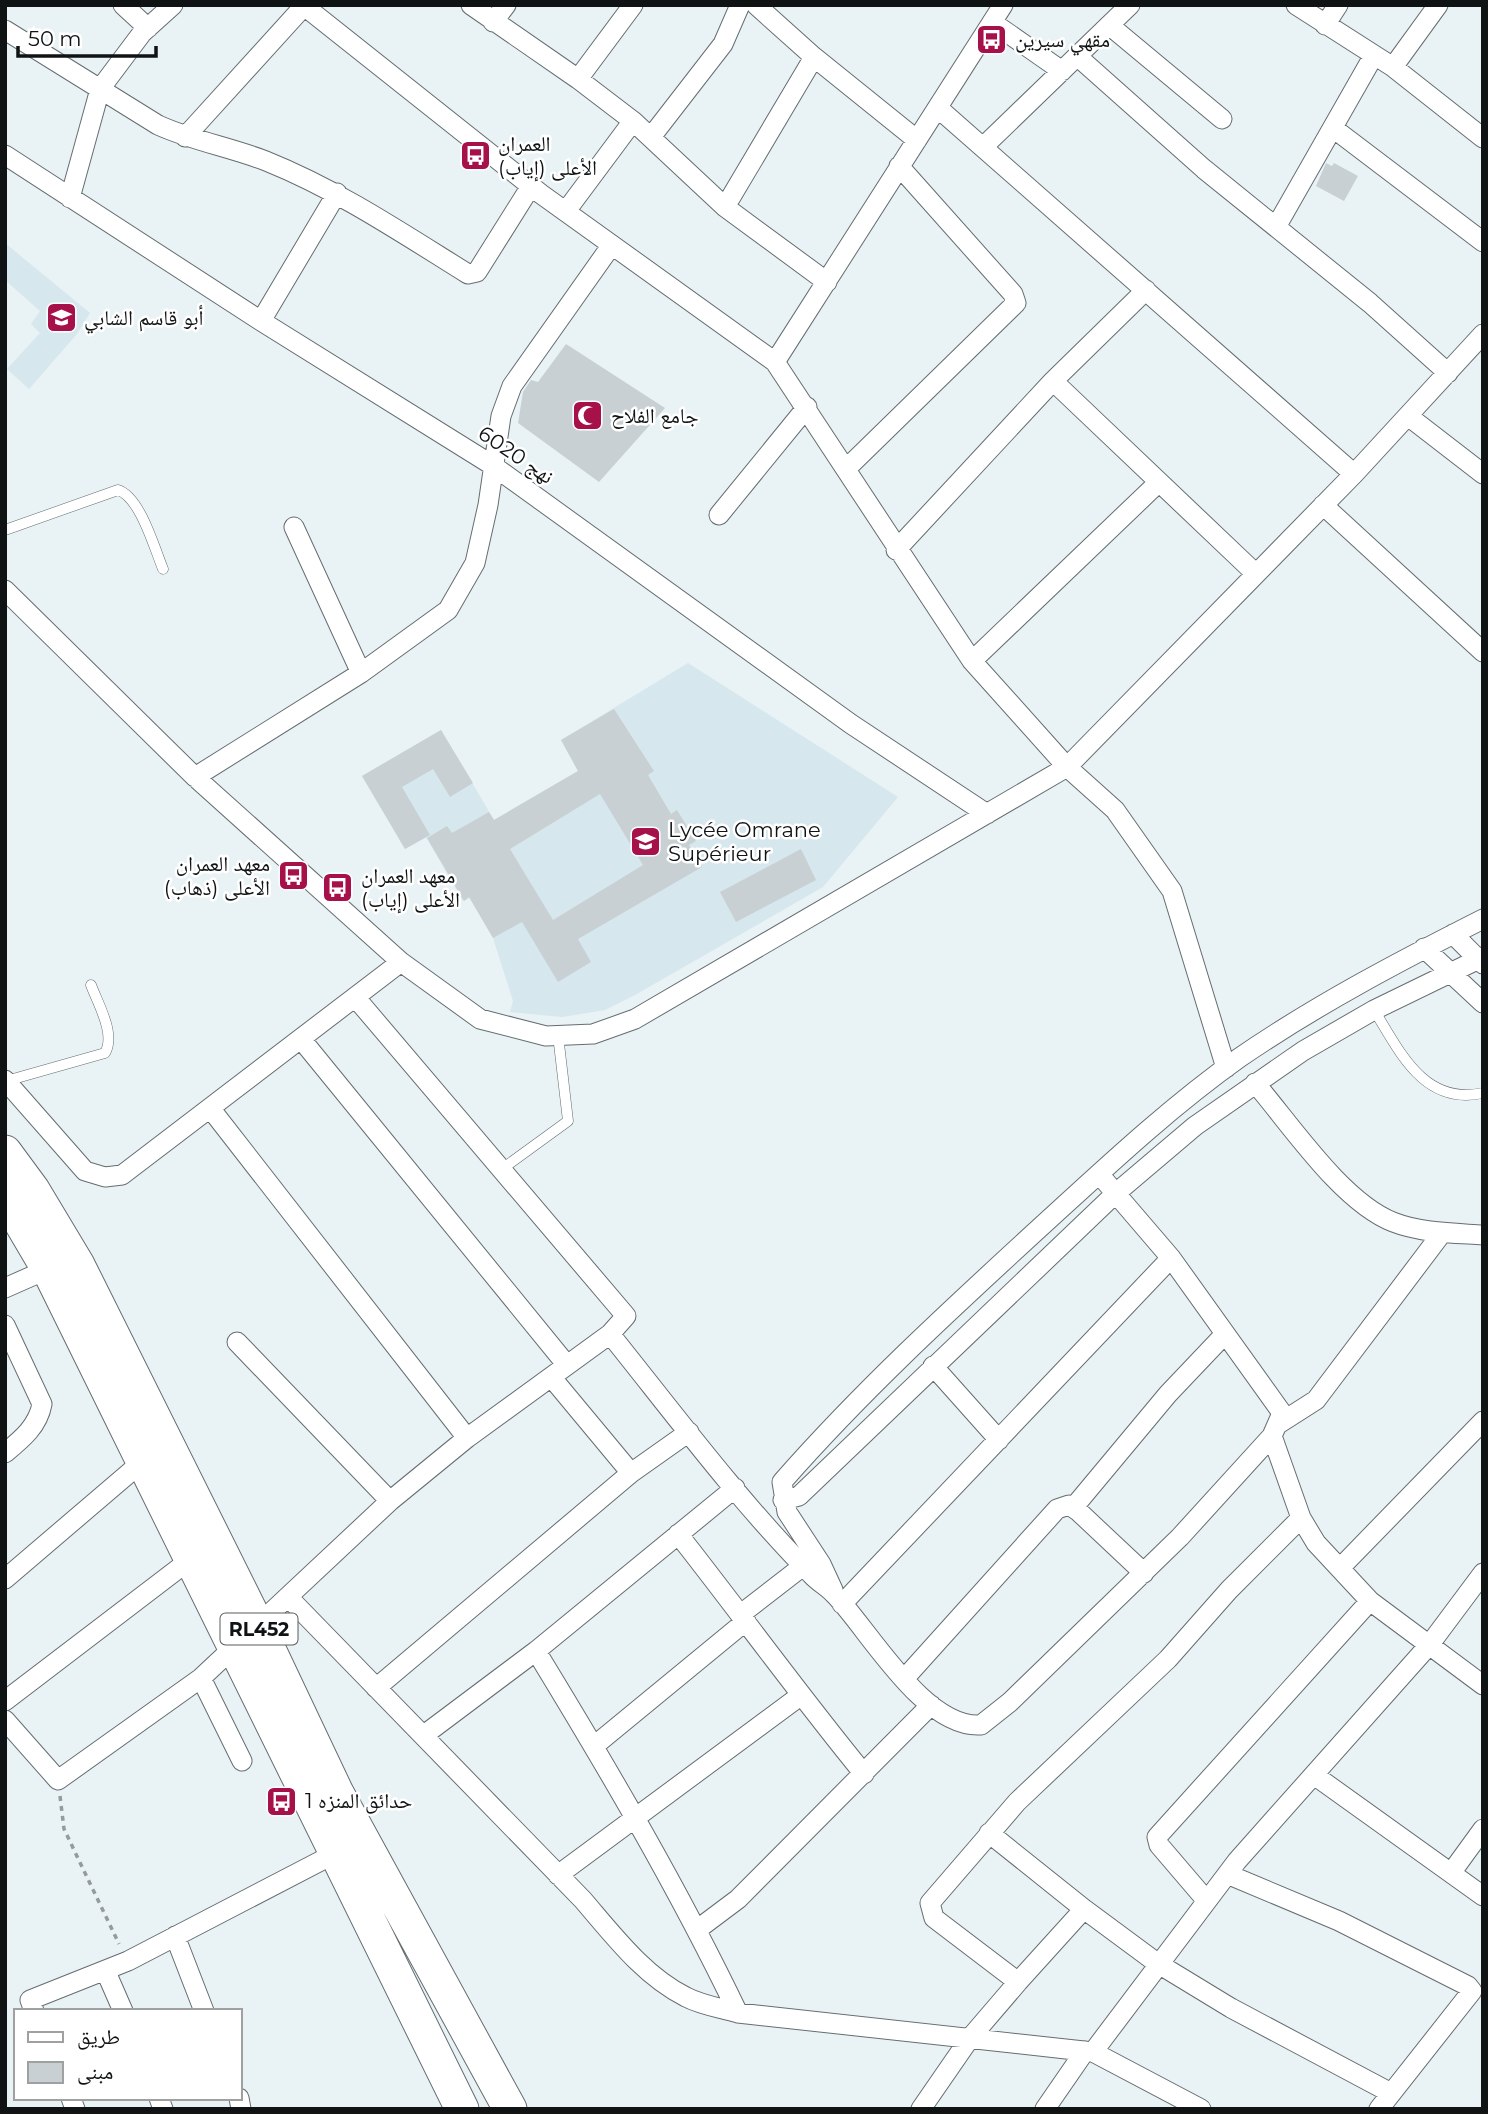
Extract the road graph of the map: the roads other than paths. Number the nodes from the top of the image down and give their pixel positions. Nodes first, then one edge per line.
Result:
1 (123, 5) edge
2 (173, 5) edge
3 (471, 5) edge
4 (506, 5) edge
5 (633, 5) edge
6 (740, 5) edge
7 (756, 5) edge
8 (1003, 5) edge
9 (1130, 5) edge
10 (1296, 5) edge
11 (1338, 5) edge
12 (1438, 5) edge
13 (303, 6) edge
14 (493, 22) junction
15 (992, 22) junction
16 (1325, 24) junction
17 (1109, 26) junction
18 (148, 28) junction
19 (5, 30) edge
20 (1374, 55) junction
21 (1077, 56) junction
22 (814, 57) junction
23 (1393, 67) junction
24 (1062, 71) junction
25 (578, 79) junction
26 (100, 89) junction
27 (937, 108) junction
28 (1222, 119) dead end
29 (633, 121) junction
30 (1333, 128) junction
31 (185, 137) junction
32 (651, 137) junction
33 (1483, 138) edge
34 (917, 140) junction
35 (982, 147) junction
36 (5, 155) edge
37 (899, 166) junction
38 (531, 186) junction
39 (337, 193) junction
40 (70, 198) junction
41 (726, 207) junction
42 (566, 211) junction
43 (1276, 227) junction
44 (1483, 242) edge
45 (611, 246) junction
46 (827, 282) junction
47 (1146, 290) junction
48 (261, 321) junction
49 (1483, 334) edge
50 (775, 362) junction
51 (1448, 373) junction
52 (1052, 381) junction
53 (807, 407) junction
54 (1408, 416) junction
55 (492, 464) junction
56 (846, 469) junction
57 (1354, 474) junction
58 (1483, 474) edge
59 (1158, 482) junction
60 (1324, 505) junction
61 (719, 515) dead end
62 (294, 527) dead end
63 (5, 530) edge
64 (896, 550) junction
65 (163, 569) dead end
66 (1256, 574) junction
67 (5, 590) edge
68 (1483, 652) edge
69 (972, 661) junction
70 (361, 673) junction
71 (1067, 767) junction
72 (195, 777) junction
73 (986, 814) junction
74 (1483, 919) edge
75 (1453, 934) junction
76 (1424, 948) junction
77 (1481, 960) edge
78 (401, 962) junction
79 (1452, 972) junction
80 (91, 985) dead end
81 (355, 997) junction
82 (1483, 1003) edge
83 (1374, 1010) junction
84 (558, 1035) junction
85 (301, 1039) junction
86 (1226, 1068) junction
87 (6, 1080) edge
88 (1255, 1083) junction
89 (1483, 1093) edge
90 (210, 1108) junction
91 (5, 1152) edge
92 (502, 1169) junction
93 (1099, 1174) junction
94 (1116, 1193) junction
95 (5, 1196) edge
96 (1442, 1233) junction
97 (1483, 1235) edge
98 (1171, 1258) junction
99 (48, 1269) junction
100 (5, 1288) edge
101 (5, 1325) edge
102 (610, 1334) junction
103 (1225, 1334) junction
104 (237, 1342) dead end
105 (566, 1364) junction
106 (933, 1366) junction
107 (552, 1378) junction
108 (1483, 1421) edge
109 (1276, 1429) junction
110 (689, 1433) junction
111 (467, 1438) junction
112 (999, 1440) junction
113 (5, 1453) edge
114 (142, 1462) junction
115 (631, 1473) junction
116 (735, 1488) junction
117 (783, 1500) junction
118 (390, 1501) junction
119 (1073, 1508) junction
120 (1301, 1518) junction
121 (678, 1534) junction
122 (191, 1559) junction
123 (803, 1566) junction
124 (1342, 1567) junction
125 (1144, 1573) junction
126 (1483, 1573) edge
127 (5, 1579) edge
128 (289, 1598) junction
129 (839, 1599) junction
130 (1370, 1601) junction
131 (744, 1617) junction
132 (246, 1636) junction
133 (1430, 1644) junction
134 (536, 1651) junction
135 (201, 1678) junction
136 (904, 1679) junction
137 (1483, 1685) edge
138 (376, 1688) junction
139 (800, 1696) junction
140 (5, 1701) edge
141 (931, 1705) junction
142 (5, 1720) edge
143 (424, 1735) junction
144 (594, 1746) junction
145 (242, 1762) dead end
146 (864, 1774) junction
147 (1314, 1775) junction
148 (636, 1819) junction
149 (1483, 1829) edge
150 (989, 1833) junction
151 (334, 1854) junction
152 (1451, 1873) junction
153 (1227, 1874) junction
154 (558, 1875) junction
155 (1483, 1896) edge
156 (1206, 1900) junction
157 (1084, 1909) junction
158 (698, 1928) junction
159 (175, 1936) junction
160 (1157, 1963) junction
161 (106, 1972) junction
162 (1018, 1982) junction
163 (33, 2009) edge
164 (122, 2009) edge
165 (203, 2009) edge
166 (738, 2013) junction
167 (970, 2038) junction
168 (1089, 2051) junction
169 (444, 2067) junction
170 (1385, 2101) edge
171 (1197, 2108) edge
172 (447, 2109) edge
173 (463, 2109) edge
174 (510, 2109) edge
175 (921, 2109) edge
176 (1045, 2109) edge

1 - 18 street
2 - 18 street
3 - 14 street
4 - 14 street
5 - 25 street
6 - 32 street
7 - 22 street
8 - 15 street
9 - 17 street
10 - 16 street
11 - 16 street
12 - 23 street
13 - 31 street
13 - 38 street
14 - 25 street
15 - 24 street
15 - 27 street
16 - 20 street
17 - 21 street
17 - 28 street
18 - 26 street
19 - 26 street
20 - 23 street
20 - 30 street
21 - 24 street
21 - 43 street
22 - 34 street
22 - 41 street
23 - 33 street
24 - 35 street
25 - 29 street
26 - 31 street
26 - 40 street
27 - 34 street
27 - 35 street
29 - 32 street
29 - 42 street
30 - 43 street
30 - 44 street
31 - 39 street
32 - 41 street
34 - 37 street
35 - 47 street
36 - 40 street, نهج 6020
37 - 46 street
37 - 56 street
38 - 39 street
38 - 42 street
39 - 48 street
40 - 48 street, نهج 6020
41 - 46 street
42 - 45 street
43 - 51 street
45 - 50 street
45 - 55 street
46 - 50 street
47 - 52 street
47 - 57 street
48 - 55 street, نهج 6020
49 - 51 street
50 - 53 street
51 - 54 street
52 - 59 street
52 - 64 street
53 - 56 street
53 - 61 street
54 - 57 street
54 - 58 street
55 - 70 street
55 - 73 street, نهج 6020
56 - 64 street
57 - 60 street
59 - 66 street
59 - 69 street
60 - 66 street
60 - 68 street
62 - 70 street
63 - 65 lane
64 - 69 street
66 - 71 street
67 - 72 street
69 - 71 street
70 - 72 street
71 - 73 street
71 - 86 street
72 - 78 street
73 - 84 street
74 - 75 street
75 - 76 street
75 - 77 street
76 - 79 street
76 - 86 street
77 - 79 street
78 - 81 street
78 - 84 street
79 - 82 street
79 - 83 street
80 - 87 lane
81 - 85 street
81 - 92 street
83 - 88 street
83 - 89 lane
84 - 92 lane
85 - 90 street
85 - 105 street
86 - 93 street
87 - 90 street
88 - 94 street
88 - 96 street
90 - 111 street
91 - 132 highway, RL452
92 - 102 street
93 - 94 street
93 - 117 street
94 - 98 street
94 - 106 street
95 - 99 highway, RL452
96 - 97 street
96 - 109 street
98 - 103 street
98 - 112 street
99 - 100 street
99 - 114 highway, RL452
101 - 113 street
102 - 105 street
102 - 110 street
103 - 109 street
103 - 119 street
104 - 118 street
105 - 107 street
106 - 112 street
106 - 117 street
107 - 111 street
107 - 115 street
108 - 124 street
109 - 120 street
109 - 125 street
110 - 115 street
110 - 116 street
111 - 118 street
112 - 129 street
114 - 122 highway, RL452
114 - 127 street
115 - 138 street
116 - 121 street
116 - 123 street
117 - 129 street
118 - 128 street
119 - 125 street
119 - 136 street
120 - 124 street
120 - 150 street
121 - 131 street
121 - 134 street
122 - 132 highway, RL452
122 - 140 street
123 - 129 street
123 - 131 street
124 - 130 street
125 - 141 street
126 - 133 street
128 - 132 street
128 - 138 street
129 - 136 street
130 - 133 street
130 - 156 street
131 - 139 street
131 - 144 street
132 - 135 street
132 - 151 highway, RL452
132 - 174 highway, RL452
133 - 137 street
133 - 147 street
134 - 143 street
134 - 144 street
135 - 142 street
135 - 145 street
136 - 141 street
138 - 143 street
139 - 146 street
139 - 148 street
141 - 146 street
143 - 154 street
144 - 148 street
146 - 158 street
147 - 152 street
147 - 153 street
148 - 154 street
148 - 158 street
149 - 152 street
150 - 157 street
150 - 162 street
151 - 159 street
151 - 169 highway, RL452
152 - 155 street
153 - 156 street
153 - 170 street
154 - 166 street
156 - 160 street
157 - 160 street
157 - 162 street
158 - 166 street
159 - 161 street
159 - 165 street
160 - 168 street
160 - 170 street
161 - 163 street
161 - 164 street
162 - 167 street
166 - 167 street
167 - 168 street
167 - 175 street
168 - 171 street
168 - 176 street
169 - 172 highway
169 - 173 highway, RL452

